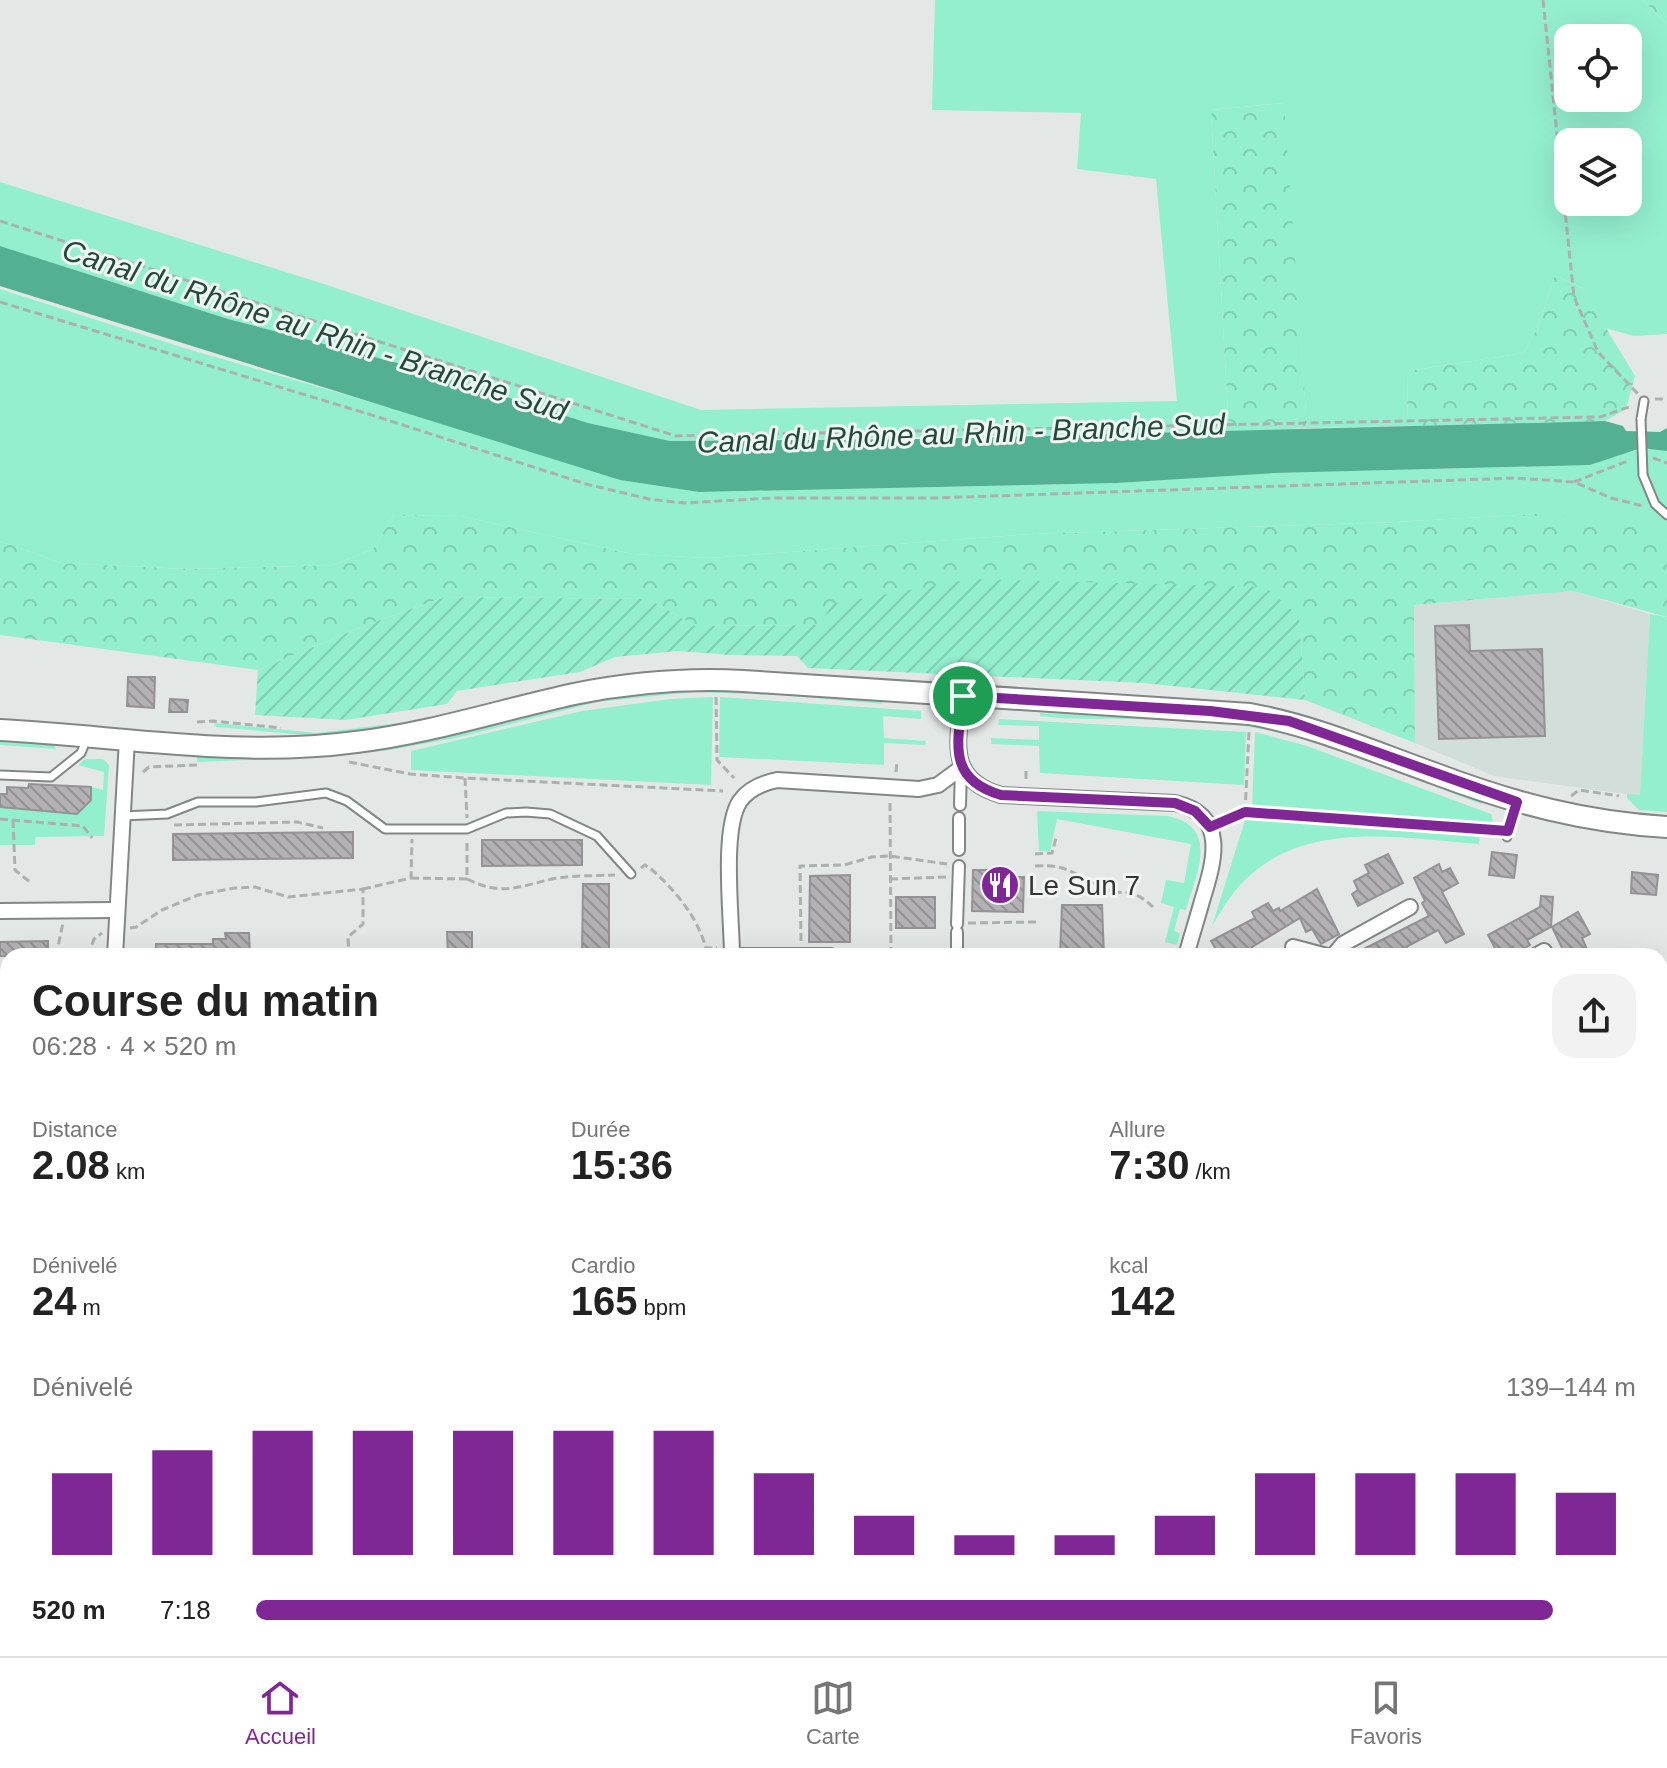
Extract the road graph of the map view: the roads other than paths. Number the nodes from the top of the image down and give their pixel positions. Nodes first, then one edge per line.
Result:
1 (1644, 401) road end
2 (1667, 515) edge
3 (963, 696) junction
4 (0, 730) edge
5 (88, 735) junction
6 (127, 739) junction
7 (961, 768) junction
8 (0, 775) edge
9 (1517, 802) junction
10 (960, 805) dead end
11 (122, 816) junction
12 (959, 818) dead end
13 (1667, 827) edge
14 (1508, 834) road end
15 (959, 850) dead end
16 (958, 871) road end
17 (631, 874) road end
18 (1410, 907) dead end
19 (116, 910) junction
20 (0, 911) edge
21 (1293, 947) dead end
22 (115, 948) edge
23 (732, 948) edge
24 (957, 948) edge
25 (1188, 948) edge
26 (1297, 948) edge
27 (1339, 948) edge

1 - 2 lane, bridge
3 - 6 main road
3 - 7 street
3 - 9 main road
4 - 5 main road
5 - 6 main road
5 - 8 lane
6 - 11 street
7 - 10 street
7 - 23 street
7 - 25 street
9 - 13 main road
9 - 14 lane
11 - 17 lane
11 - 19 street
12 - 15 street
16 - 24 street
18 - 27 street
19 - 20 street
19 - 22 street
21 - 26 street

